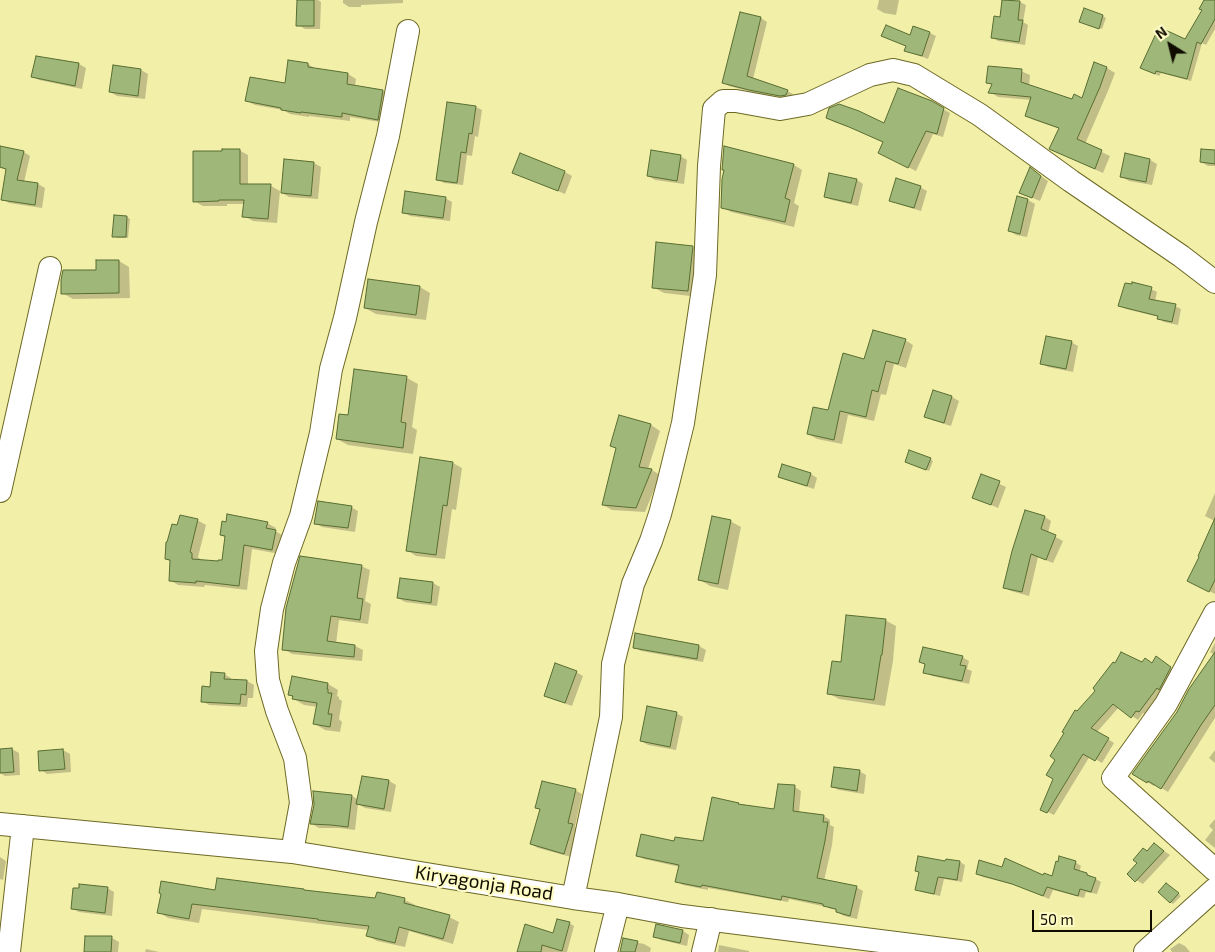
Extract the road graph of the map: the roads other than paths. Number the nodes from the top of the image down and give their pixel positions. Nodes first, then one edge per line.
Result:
1 (408, 31) dead end
2 (50, 268) dead end
3 (1215, 282) edge
4 (0, 491) edge
5 (1215, 613) edge
6 (0, 824) edge
7 (23, 826) junction
8 (292, 852) junction
9 (1215, 870) edge
10 (1215, 890) edge
11 (573, 898) junction
12 (618, 904) junction
13 (711, 919) junction
14 (9, 952) edge
15 (606, 952) edge
16 (703, 952) edge
17 (967, 952) edge
18 (1145, 952) edge

1 - 8 street
2 - 4 street
3 - 11 street
5 - 9 street
6 - 7 street, Kiryagonja Road
7 - 8 street, Kiryagonja Road
7 - 14 street
8 - 11 street, Kiryagonja Road
10 - 18 street
11 - 12 street, Kiryagonja Road
12 - 13 street, Kiryagonja Road
12 - 15 street
13 - 16 street
13 - 17 street, Kiryagonja Road

